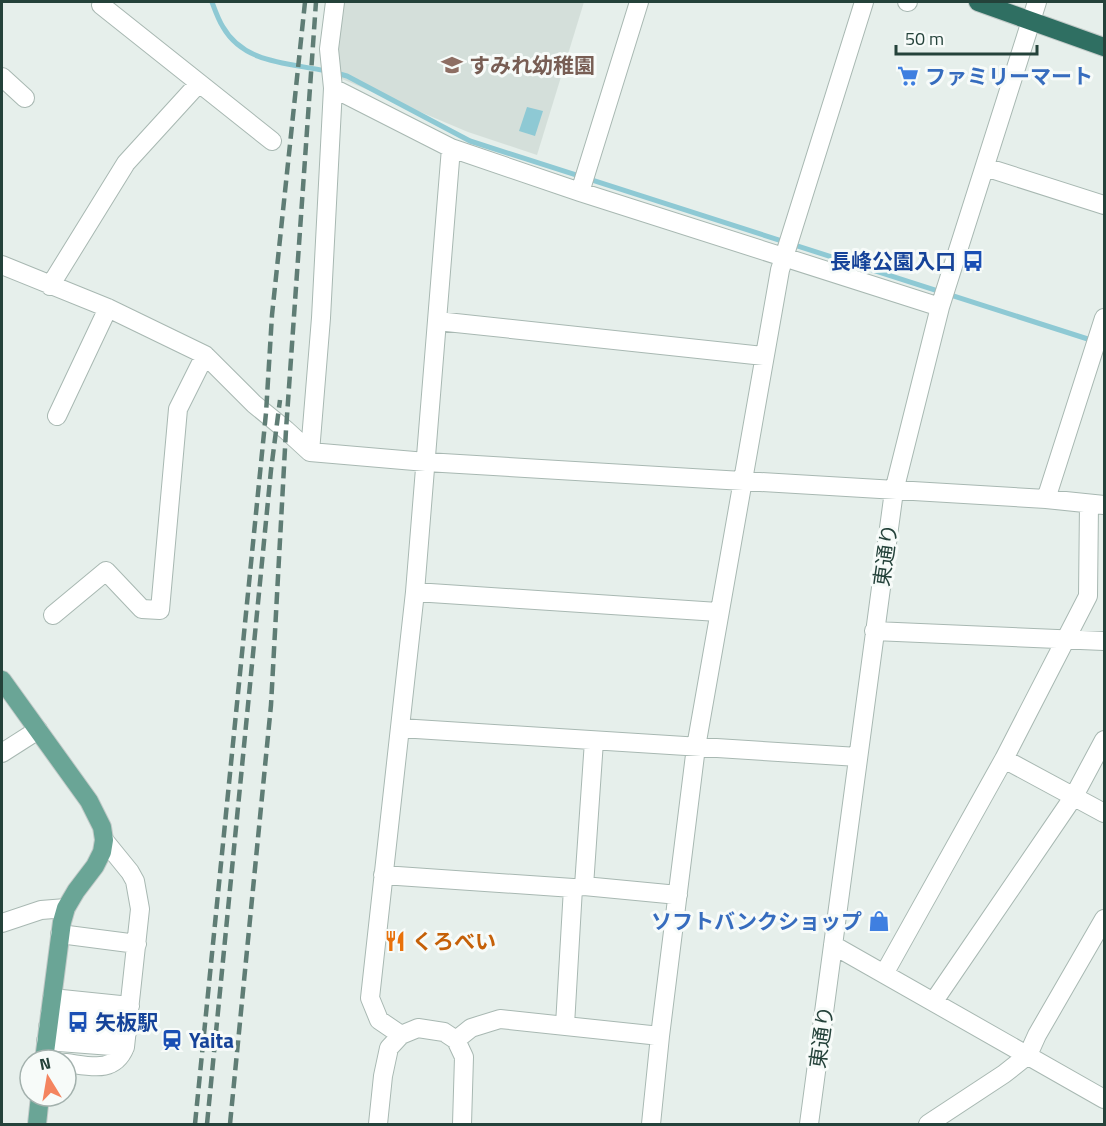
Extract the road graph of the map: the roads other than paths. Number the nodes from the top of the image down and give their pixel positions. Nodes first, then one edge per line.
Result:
1 (335, 2) edge
2 (639, 2) edge
3 (864, 2) edge
4 (978, 2) edge
5 (1037, 2) edge
6 (101, 5) dead end
7 (1031, 21) junction
8 (1104, 47) edge
9 (2, 77) edge
10 (199, 83) junction
11 (333, 88) junction
12 (25, 98) dead end
13 (272, 141) dead end
14 (450, 148) junction
15 (985, 167) junction
16 (580, 192) junction
17 (1104, 205) edge
18 (784, 258) junction
19 (10, 268) edge
20 (2, 281) edge
21 (50, 286) junction
22 (108, 308) junction
23 (940, 308) junction
24 (437, 321) junction
25 (1103, 328) edge
26 (205, 356) junction
27 (764, 357) junction
28 (57, 417) dead end
29 (310, 452) junction
30 (426, 462) junction
31 (743, 480) junction
32 (894, 491) junction
33 (1046, 499) junction
34 (1096, 505) edge
35 (415, 592) junction
36 (718, 612) junction
37 (53, 615) dead end
38 (874, 631) junction
39 (1066, 639) junction
40 (1104, 641) edge
41 (2, 680) edge
42 (400, 728) junction
43 (38, 730) junction
44 (1104, 740) edge
45 (594, 741) junction
46 (696, 747) junction
47 (2, 753) edge
48 (858, 757) junction
49 (1004, 759) junction
50 (1074, 796) junction
51 (1104, 813) edge
52 (104, 840) junction
53 (383, 875) junction
54 (579, 887) junction
55 (678, 895) junction
56 (66, 908) junction
57 (1104, 919) edge
58 (2, 923) edge
59 (60, 934) junction
60 (136, 944) junction
61 (1098, 944) edge
62 (833, 945) junction
63 (884, 974) junction
64 (934, 1001) junction
65 (49, 1020) junction
66 (565, 1025) junction
67 (128, 1027) junction
68 (401, 1035) junction
69 (660, 1036) junction
70 (456, 1040) junction
71 (46, 1048) edge
72 (1028, 1055) junction
73 (78, 1065) edge
74 (1104, 1099) edge
75 (39, 1108) edge
76 (37, 1125) edge
77 (378, 1125) edge
78 (462, 1125) edge
79 (651, 1125) edge
80 (809, 1125) edge
81 (928, 1125) edge

1 - 11 street
2 - 16 street
3 - 18 street
4 - 7 highway
5 - 7 street, 東通り
6 - 10 street
7 - 8 highway
7 - 15 street, 東通り
9 - 12 street
10 - 13 street
10 - 21 street
11 - 14 street
11 - 29 street
14 - 16 street
14 - 24 street
15 - 17 street
15 - 23 street, 東通り
16 - 18 street
18 - 23 street
18 - 27 street
19 - 20 street
19 - 21 street
21 - 22 street
22 - 26 street
22 - 28 street
23 - 32 street, 東通り
24 - 27 street
24 - 30 street
25 - 33 street
26 - 29 street
26 - 37 street
27 - 31 street
29 - 30 street
30 - 31 street
30 - 35 street
31 - 32 street
31 - 36 street
32 - 33 street
32 - 38 street, 東通り
33 - 34 street
34 - 39 street
35 - 36 street
35 - 42 street
36 - 46 street
38 - 39 street
38 - 48 street, 東通り
39 - 40 street
39 - 49 street
41 - 43 main road
42 - 45 street
42 - 53 street
43 - 47 street
43 - 52 main road
44 - 50 street
45 - 46 street
45 - 54 street
46 - 48 street
46 - 55 street
48 - 62 street, 東通り
49 - 50 street
49 - 63 street
50 - 51 street
50 - 64 street
52 - 56 main road
52 - 60 street
53 - 54 street
53 - 68 street
54 - 55 street
54 - 66 street
55 - 69 street
56 - 58 street
56 - 59 main road
57 - 61 street
59 - 60 street
59 - 65 main road
60 - 67 street
61 - 72 street
62 - 63 street
62 - 80 street, 東通り
63 - 64 street
64 - 72 street
65 - 67 street
65 - 67 street
65 - 71 main road
66 - 69 street
66 - 70 street
67 - 73 street
68 - 70 street
68 - 77 street
69 - 79 street
70 - 78 street
72 - 74 street
72 - 81 street
75 - 76 main road

